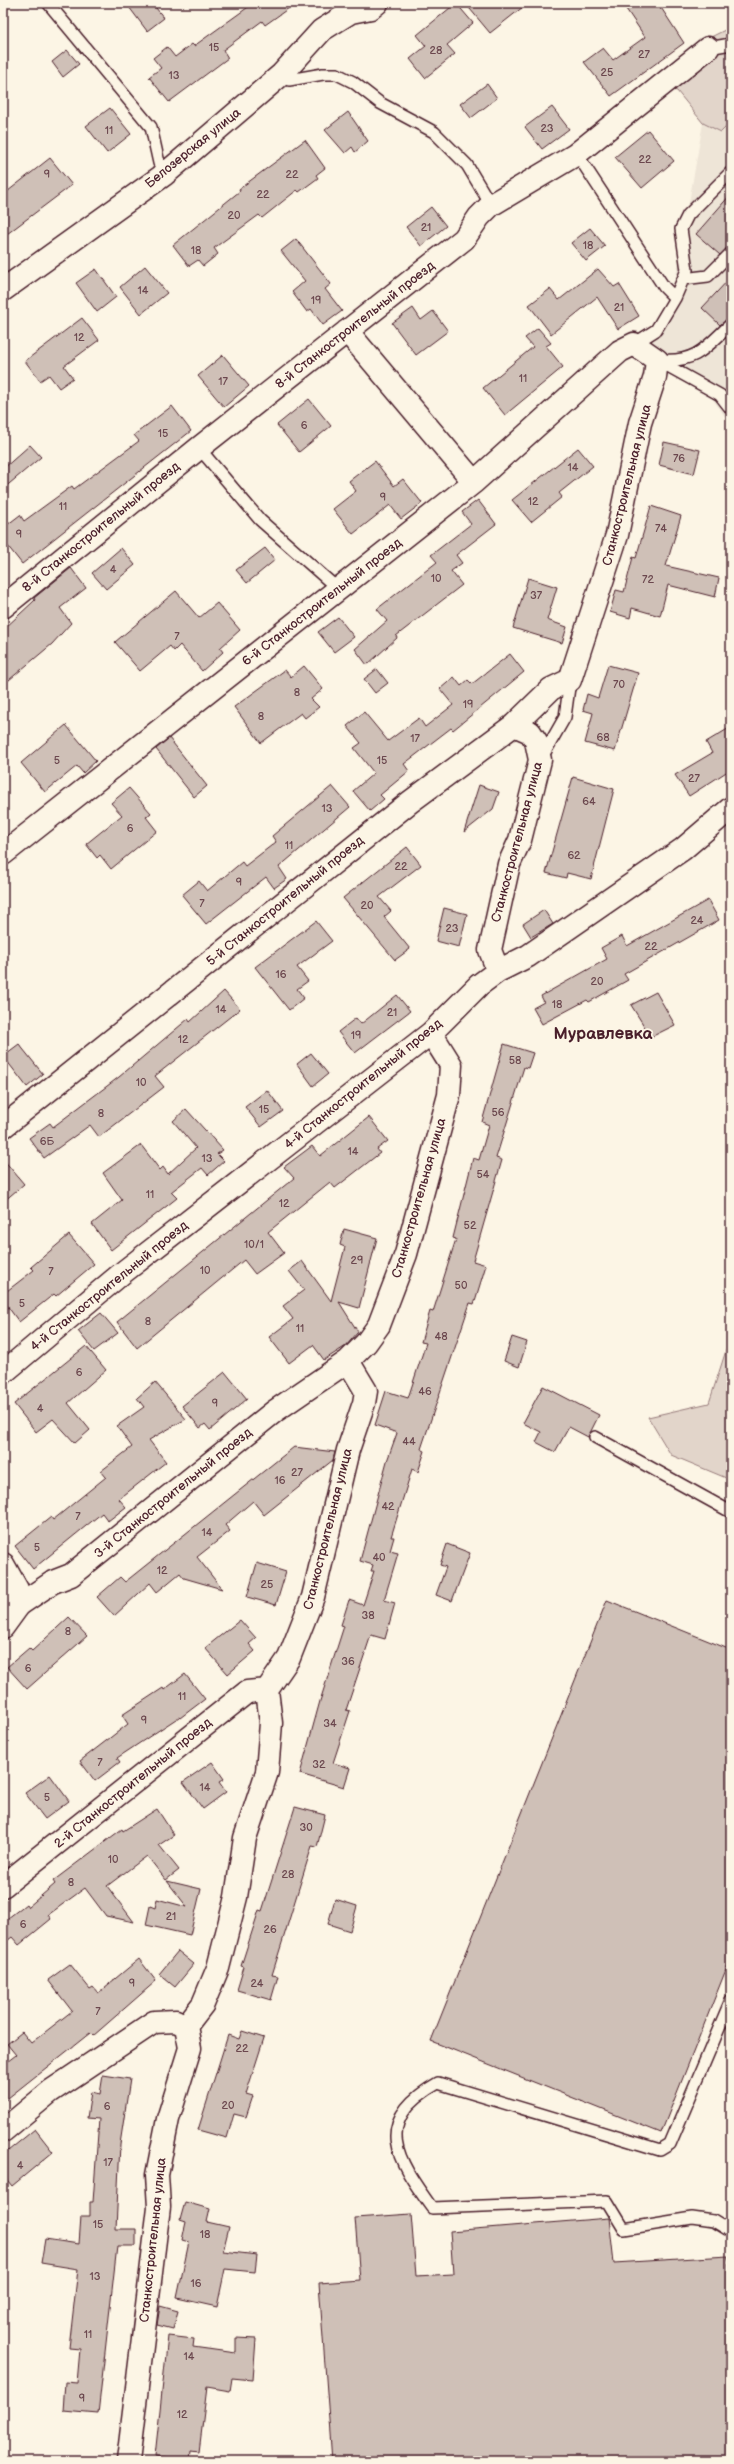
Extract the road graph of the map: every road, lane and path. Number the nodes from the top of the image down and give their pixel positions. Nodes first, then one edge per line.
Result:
1 (48, 3) edge
2 (377, 3) edge
3 (731, 44) edge
4 (708, 48) joint
5 (282, 74) junction
6 (575, 155) junction
7 (731, 172) edge
8 (165, 174) junction
9 (491, 205) junction
10 (731, 252) edge
11 (683, 279) junction
12 (3, 290) edge
13 (675, 298) junction
14 (731, 324) edge
15 (347, 331) junction
16 (634, 344) junction
17 (657, 360) junction
18 (731, 393) edge
19 (720, 395) junction
20 (731, 409) edge
21 (199, 448) junction
22 (474, 482) junction
23 (338, 589) junction
24 (3, 607) edge
25 (570, 680) junction
26 (514, 725) junction
27 (540, 760) junction
28 (731, 808) edge
29 (3, 854) edge
30 (498, 971) junction
31 (430, 1033) junction
32 (3, 1127) edge
33 (348, 1361) junction
34 (3, 1373) edge
35 (595, 1437) dead end
36 (731, 1512) edge
37 (3, 1564) edge
38 (19, 1605) junction
39 (3, 1627) edge
40 (267, 1690) junction
41 (3, 1886) edge
42 (731, 2000) edge
43 (186, 2026) junction
44 (3, 2131) edge
45 (731, 2232) edge
46 (128, 2461) edge

1 - 8 lane
2 - 5 street, Белозерская улица
3 - 4 lane
4 - 6 street, 8-й Станкостроительный проезд
5 - 8 street, Белозерская улица
5 - 9 lane
6 - 9 street, 8-й Станкостроительный проезд
6 - 13 lane
7 - 11 lane
8 - 12 street, Белозерская улица
9 - 15 street, 8-й Станкостроительный проезд
10 - 11 lane
11 - 13 lane
13 - 16 lane
14 - 17 lane
15 - 21 street, 8-й Станкостроительный проезд
15 - 22 street
16 - 17 street
16 - 22 street, 6-й Станкостроительный проезд
17 - 19 lane
17 - 25 street, Станкостроительная улица
18 - 19 lane
19 - 20 lane
21 - 23 lane
21 - 24 street, 8-й Станкостроительный проезд
22 - 23 street, 6-й Станкостроительный проезд
23 - 29 street, 6-й Станкостроительный проезд
25 - 26 street, 5-й Станкостроительный проезд
25 - 27 lane
26 - 27 street, Станкостроительная улица
26 - 32 street, 5-й Станкостроительный проезд
27 - 30 street, Станкостроительная улица
28 - 30 street, 4-й Станкостроительный проезд
30 - 31 street, 4-й Станкостроительный проезд
31 - 33 street, Станкостроительная улица
31 - 34 street, 4-й Станкостроительный проезд
33 - 38 street, 3-й Станкостроительный проезд
33 - 40 street, Станкостроительная улица
35 - 36 lane
37 - 38 street
38 - 39 street, 3-й Станкостроительный проезд
40 - 41 street, 2-й Станкостроительный проезд
40 - 43 street
42 - 45 lane
43 - 44 street
43 - 46 street, Станкостроительная улица

